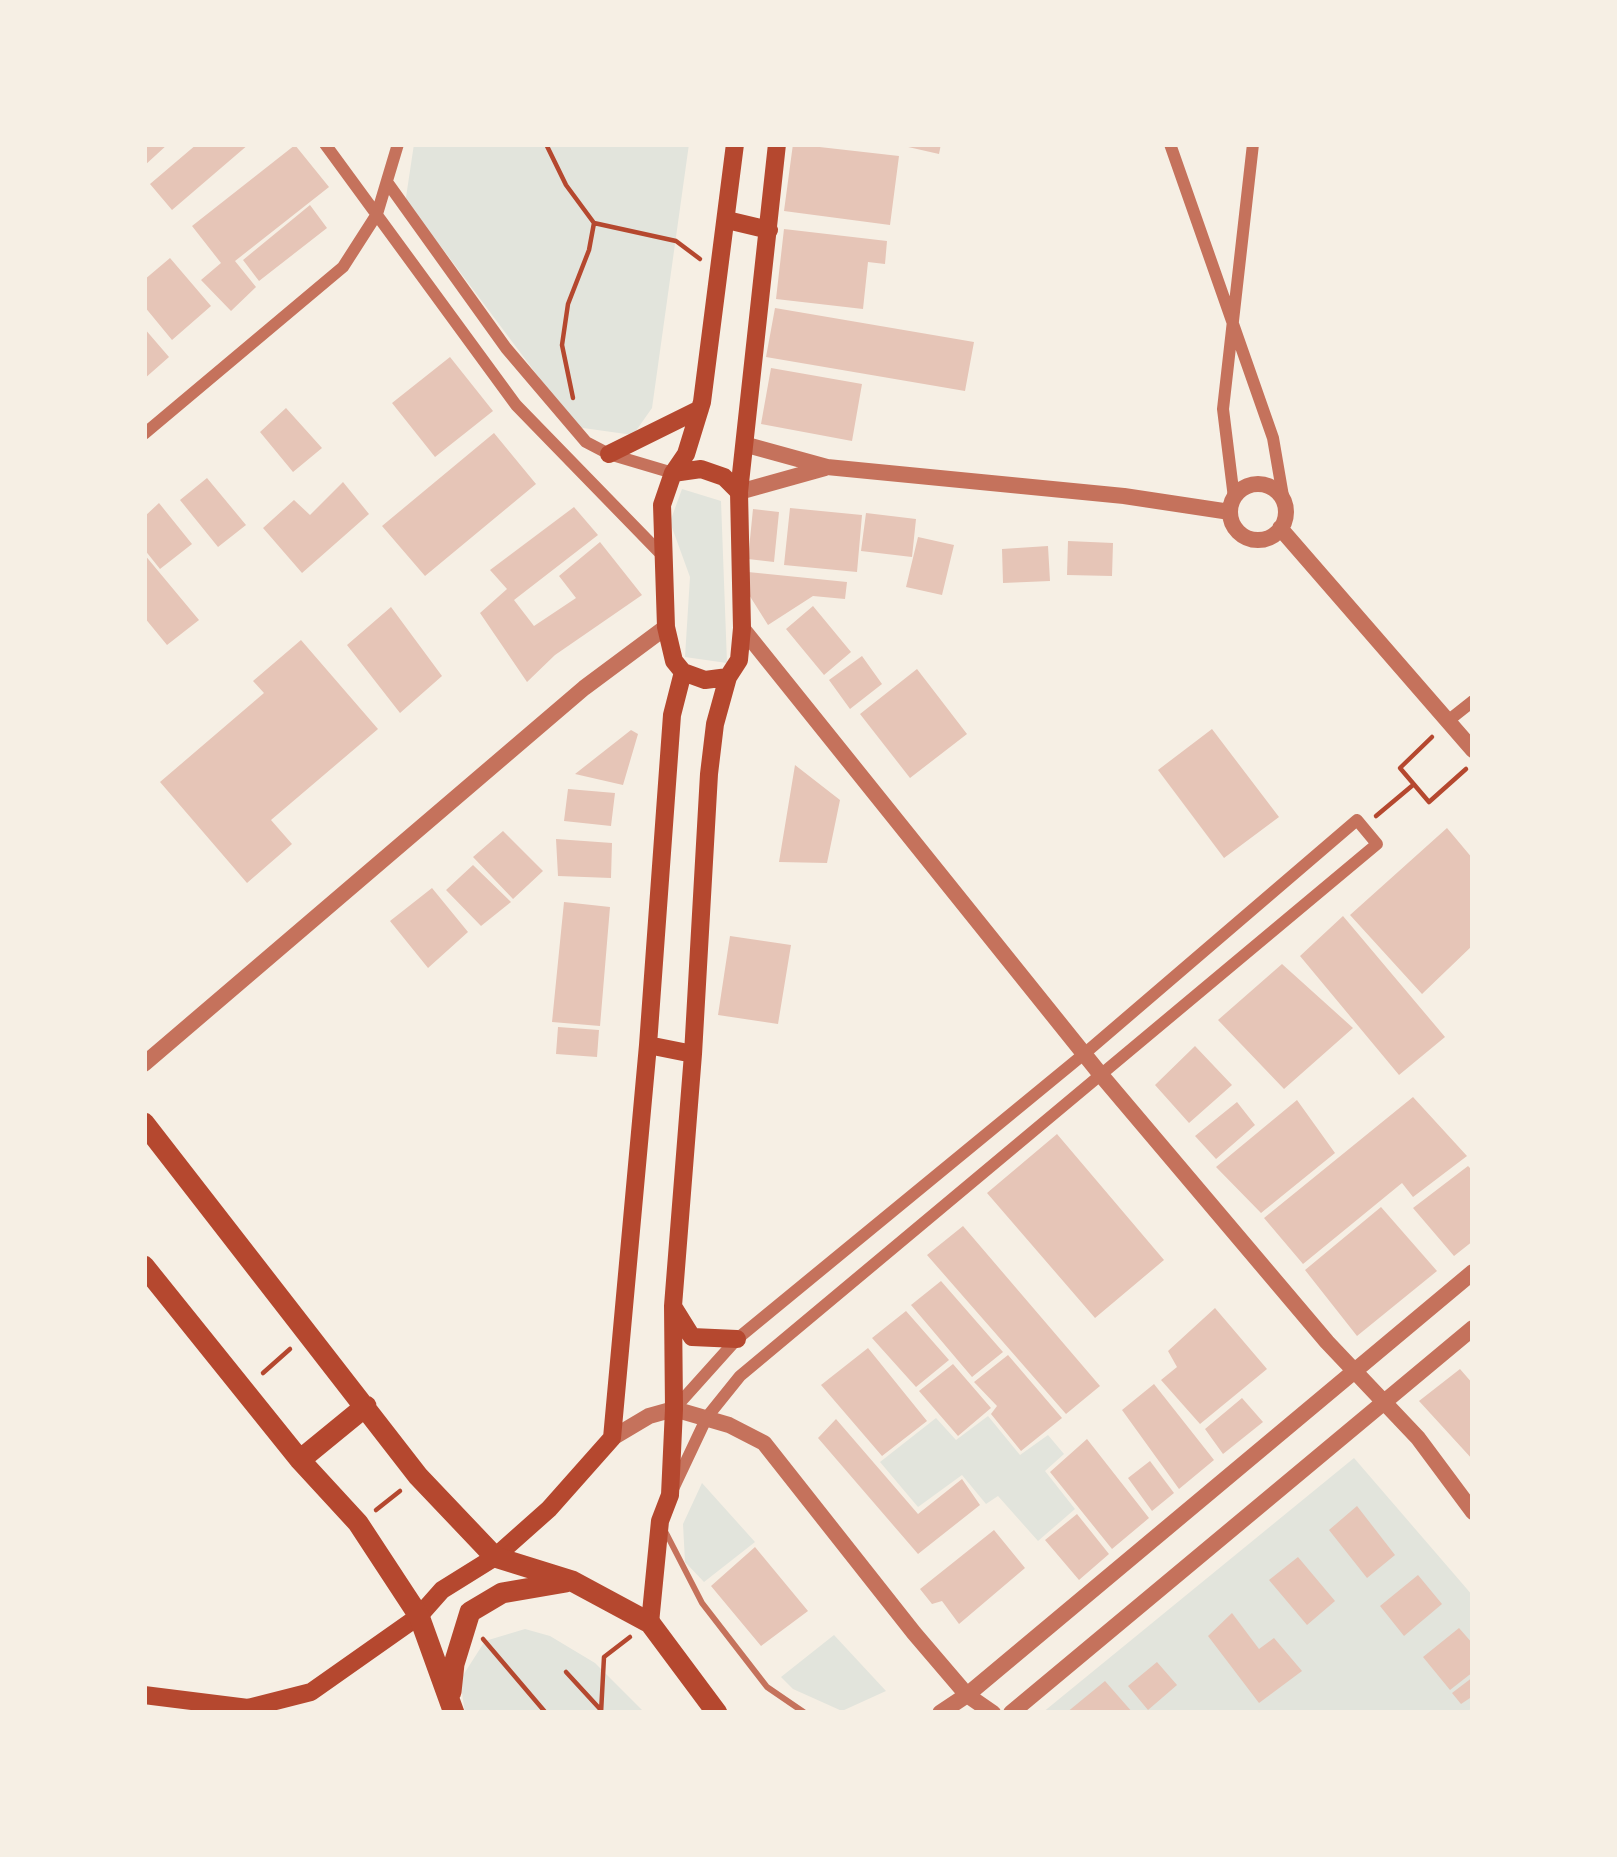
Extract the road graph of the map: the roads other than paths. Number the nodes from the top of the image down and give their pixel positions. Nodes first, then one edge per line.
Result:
1 (325, 144) edge
2 (398, 144) edge
3 (735, 144) edge
4 (777, 144) edge
5 (1170, 144) edge
6 (1253, 144) edge
7 (387, 182) junction
8 (377, 214) junction
9 (727, 220) junction
10 (769, 230) junction
11 (1231, 317) junction
12 (700, 409) junction
13 (144, 434) edge
14 (747, 445) junction
15 (609, 454) junction
16 (827, 467) junction
17 (673, 473) junction
18 (739, 492) junction
19 (1284, 502) junction
20 (1232, 505) junction
21 (1280, 528) junction
22 (663, 556) junction
23 (666, 627) junction
24 (742, 628) junction
25 (682, 672) junction
26 (728, 677) junction
27 (1473, 701) edge
28 (1449, 720) junction
29 (1473, 749) edge
30 (648, 1045) junction
31 (693, 1054) junction
32 (1084, 1054) junction
33 (144, 1064) edge
34 (1101, 1075) junction
35 (144, 1123) edge
36 (144, 1266) edge
37 (1473, 1272) edge
38 (673, 1306) junction
39 (1473, 1328) edge
40 (737, 1339) junction
41 (1355, 1372) junction
42 (1383, 1402) junction
43 (366, 1406) junction
44 (674, 1409) junction
45 (707, 1417) junction
46 (612, 1438) junction
47 (300, 1460) junction
48 (670, 1495) junction
49 (1473, 1512) edge
50 (660, 1521) junction
51 (495, 1557) junction
52 (572, 1581) junction
53 (418, 1616) junction
54 (650, 1623) junction
55 (144, 1695) edge
56 (967, 1695) junction
57 (452, 1705) edge
58 (246, 1711) edge
59 (717, 1713) edge
60 (805, 1713) edge
61 (940, 1713) edge
62 (993, 1713) edge
63 (1011, 1713) edge

1 - 8 street
2 - 7 street
3 - 9 main road
4 - 10 main road
5 - 11 street
6 - 11 street
7 - 8 street
7 - 15 street
8 - 13 street
8 - 22 street
9 - 10 main road
9 - 12 main road
10 - 14 main road
11 - 19 street
11 - 20 street
12 - 15 main road
12 - 17 main road
14 - 16 street
14 - 18 main road
15 - 17 street
16 - 18 street
16 - 20 street
17 - 18 main road
17 - 22 main road
18 - 24 main road
19 - 20 street
19 - 21 street
20 - 21 street
21 - 28 street
22 - 23 main road
23 - 25 main road
23 - 33 street
24 - 26 main road
24 - 32 street
25 - 26 main road
25 - 30 main road
26 - 31 main road
27 - 28 street
28 - 29 street
30 - 31 main road
30 - 46 main road
31 - 38 main road
32 - 34 street
32 - 34 street
32 - 40 street
34 - 41 street
34 - 45 street
35 - 43 main road
36 - 47 main road
37 - 41 street
38 - 40 main road
38 - 44 main road
39 - 42 street
40 - 44 street
41 - 42 street
41 - 56 street
42 - 49 street
42 - 63 street
43 - 47 main road
43 - 51 main road
44 - 45 street
44 - 46 street
44 - 48 main road
45 - 48 street
45 - 56 street
46 - 51 main road
47 - 53 main road
48 - 50 main road
50 - 54 main road
50 - 60 lane
51 - 52 main road
51 - 53 main road
52 - 54 main road
52 - 57 main road
53 - 57 main road
53 - 58 main road
54 - 59 main road
55 - 58 main road
56 - 61 street
56 - 62 street

